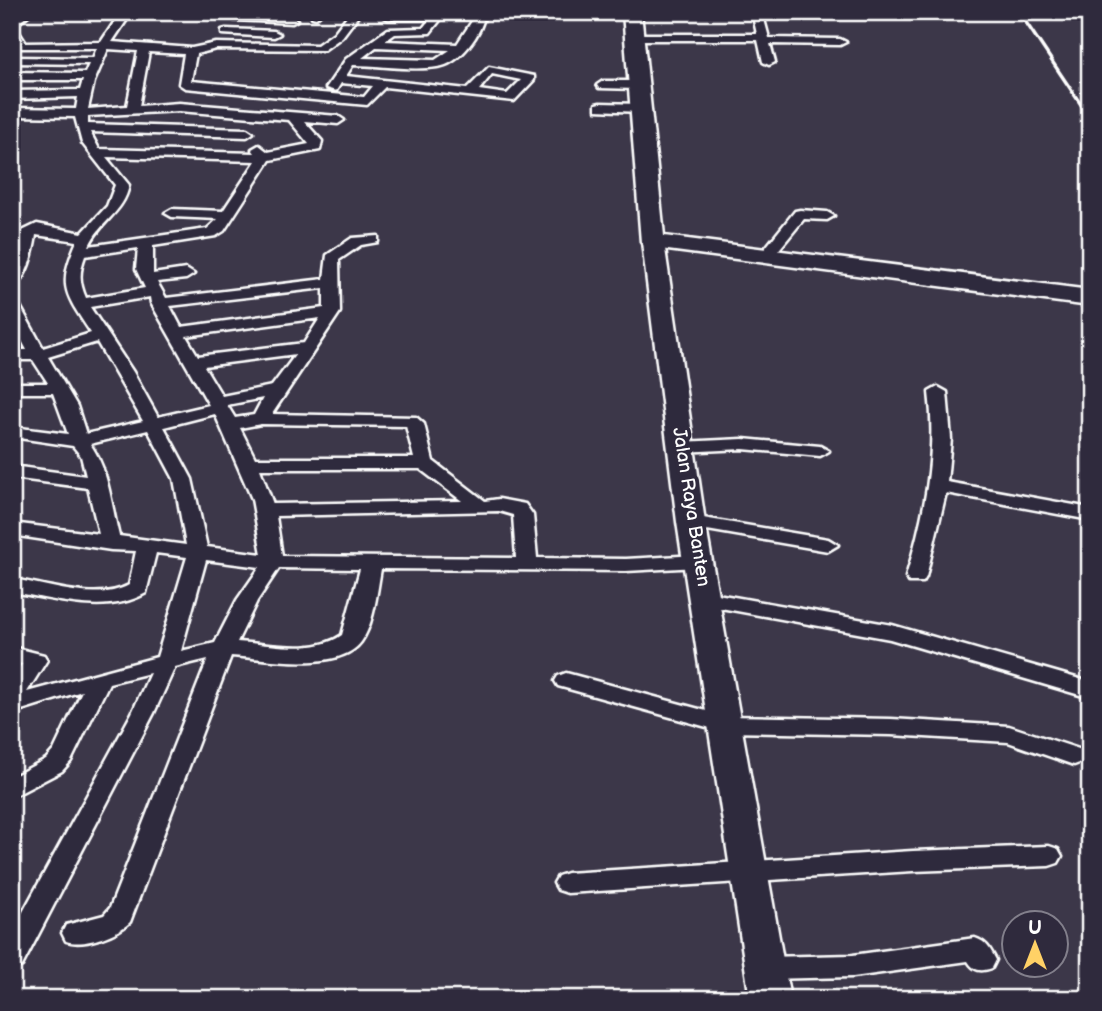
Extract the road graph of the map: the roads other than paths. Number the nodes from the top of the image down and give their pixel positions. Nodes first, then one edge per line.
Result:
1 (27, 12) edge
2 (127, 12) edge
3 (356, 12) edge
4 (632, 12) edge
5 (757, 12) edge
6 (481, 13) edge
7 (384, 14) edge
8 (241, 15) edge
9 (438, 16) junction
10 (292, 20) dead end
11 (12, 27) edge
12 (392, 31) junction
13 (226, 32) junction
14 (274, 34) dead end
15 (640, 37) junction
16 (763, 39) junction
17 (840, 42) dead end
18 (376, 44) junction
19 (102, 45) junction
20 (216, 46) junction
21 (17, 47) edge
22 (458, 47) junction
23 (144, 48) junction
24 (192, 51) junction
25 (12, 60) edge
26 (95, 61) junction
27 (350, 61) junction
28 (769, 62) dead end
29 (265, 73) dead end
30 (12, 76) edge
31 (92, 76) junction
32 (337, 79) junction
33 (382, 83) junction
34 (185, 84) junction
35 (603, 85) dead end
36 (638, 85) junction
37 (254, 88) junction
38 (471, 92) dead end
39 (86, 93) junction
40 (12, 95) edge
41 (325, 97) junction
42 (179, 107) junction
43 (600, 107) dead end
44 (640, 108) junction
45 (132, 110) junction
46 (12, 112) edge
47 (80, 113) junction
48 (235, 113) junction
49 (294, 118) junction
50 (310, 119) junction
51 (338, 120) dead end
52 (82, 128) junction
53 (247, 133) junction
54 (95, 153) junction
55 (265, 157) junction
56 (172, 214) dead end
57 (228, 215) junction
58 (827, 216) dead end
59 (29, 231) junction
60 (373, 239) dead end
61 (12, 242) edge
62 (653, 242) junction
63 (146, 244) junction
64 (82, 245) junction
65 (767, 255) junction
66 (186, 274) dead end
67 (12, 282) edge
68 (331, 283) junction
69 (154, 291) junction
70 (1090, 298) edge
71 (80, 304) junction
72 (332, 312) junction
73 (15, 314) edge
74 (176, 333) junction
75 (100, 336) junction
76 (309, 347) junction
77 (12, 355) edge
78 (38, 355) junction
79 (194, 362) junction
80 (12, 388) edge
81 (59, 388) junction
82 (278, 390) junction
83 (938, 392) dead end
84 (217, 405) junction
85 (261, 419) junction
86 (154, 423) junction
87 (231, 424) junction
88 (12, 432) edge
89 (79, 441) junction
90 (681, 447) junction
91 (820, 451) dead end
92 (424, 463) junction
93 (250, 464) junction
94 (12, 472) edge
95 (99, 484) junction
96 (938, 486) junction
97 (481, 507) junction
98 (264, 510) junction
99 (1090, 514) edge
100 (691, 522) junction
101 (12, 529) edge
102 (111, 544) junction
103 (828, 545) dead end
104 (147, 548) junction
105 (198, 554) junction
106 (372, 561) junction
107 (698, 561) junction
108 (273, 562) junction
109 (527, 563) junction
110 (916, 577) dead end
111 (12, 585) edge
112 (706, 600) junction
113 (223, 648) junction
114 (12, 654) edge
115 (167, 660) junction
116 (100, 678) junction
117 (565, 681) dead end
118 (1090, 690) edge
119 (12, 698) edge
120 (12, 705) edge
121 (725, 724) junction
122 (1074, 756) dead end
123 (12, 788) edge
124 (1049, 856) dead end
125 (748, 871) junction
126 (567, 883) dead end
127 (75, 933) dead end
128 (12, 958) edge
129 (982, 960) dead end
130 (765, 968) junction
131 (770, 999) edge

1 - 11 street
2 - 19 street
3 - 20 street
4 - 15 main road, Jalan Raya Banten
5 - 16 street
6 - 9 street
6 - 22 street
7 - 9 street
7 - 12 street
8 - 10 street
8 - 13 street
9 - 12 street
11 - 21 street
12 - 18 street
13 - 14 street
13 - 20 street
15 - 16 street
15 - 36 main road, Jalan Raya Banten
16 - 17 street
16 - 28 street
18 - 22 street
18 - 27 street
19 - 21 street
19 - 23 street
19 - 26 street
20 - 24 street
22 - 27 street
23 - 24 street
23 - 45 street
24 - 34 street
25 - 26 street
26 - 31 street
27 - 32 street
29 - 37 street
30 - 31 street
31 - 39 street
32 - 33 street
32 - 41 street
33 - 38 street
33 - 41 street
34 - 37 street
34 - 42 street
35 - 36 street
36 - 44 main road, Jalan Raya Banten
37 - 41 street
39 - 40 street
39 - 47 street
41 - 50 street
42 - 45 street
42 - 48 street
43 - 44 street
44 - 62 main road, Jalan Raya Banten
45 - 47 street
46 - 47 street
47 - 52 street
48 - 49 street
48 - 53 street
49 - 50 street
49 - 55 street
50 - 51 street
52 - 53 street
52 - 54 street
53 - 55 street
54 - 55 street
54 - 64 street
55 - 57 street
56 - 57 street
57 - 63 street
58 - 65 street
59 - 61 street
59 - 64 street
59 - 67 street
60 - 68 street
62 - 65 main road
62 - 90 main road, Jalan Raya Banten
63 - 64 street
63 - 69 street
64 - 71 street
65 - 70 main road
66 - 69 street
68 - 69 street
68 - 72 street
69 - 71 street
69 - 74 street
71 - 75 street
72 - 74 street
72 - 76 street
73 - 78 street
74 - 79 street
75 - 78 street
75 - 86 street
76 - 79 street
76 - 82 street
77 - 78 street
78 - 81 street
79 - 84 street
80 - 81 street
81 - 89 street
82 - 84 street
82 - 85 street
83 - 96 street
84 - 86 street
84 - 87 street
85 - 87 street
85 - 92 street
86 - 89 street
86 - 105 street
87 - 93 street
88 - 89 street
89 - 95 street
90 - 91 street
90 - 100 main road, Jalan Raya Banten
92 - 93 street
92 - 97 street
93 - 98 street
94 - 95 street
95 - 102 street
96 - 99 street
96 - 110 street
97 - 98 street
97 - 109 street
98 - 108 street
100 - 103 street
100 - 107 main road, Jalan Raya Banten
101 - 102 street
102 - 104 street
104 - 105 street
104 - 111 street
105 - 108 street
105 - 115 street
106 - 108 street
106 - 109 street
106 - 113 street
107 - 109 street
107 - 112 main road, Jalan Raya Banten
108 - 113 street
112 - 118 street
112 - 121 main road, Jalan Raya Banten
113 - 115 street
113 - 127 street
114 - 119 street
115 - 116 street
115 - 128 street
116 - 120 street
116 - 123 street
117 - 121 street
121 - 122 street
121 - 125 main road, Jalan Raya Banten
124 - 125 street
125 - 126 street
125 - 130 main road, Jalan Raya Banten
129 - 130 street
130 - 131 main road, Jalan Raya Banten

